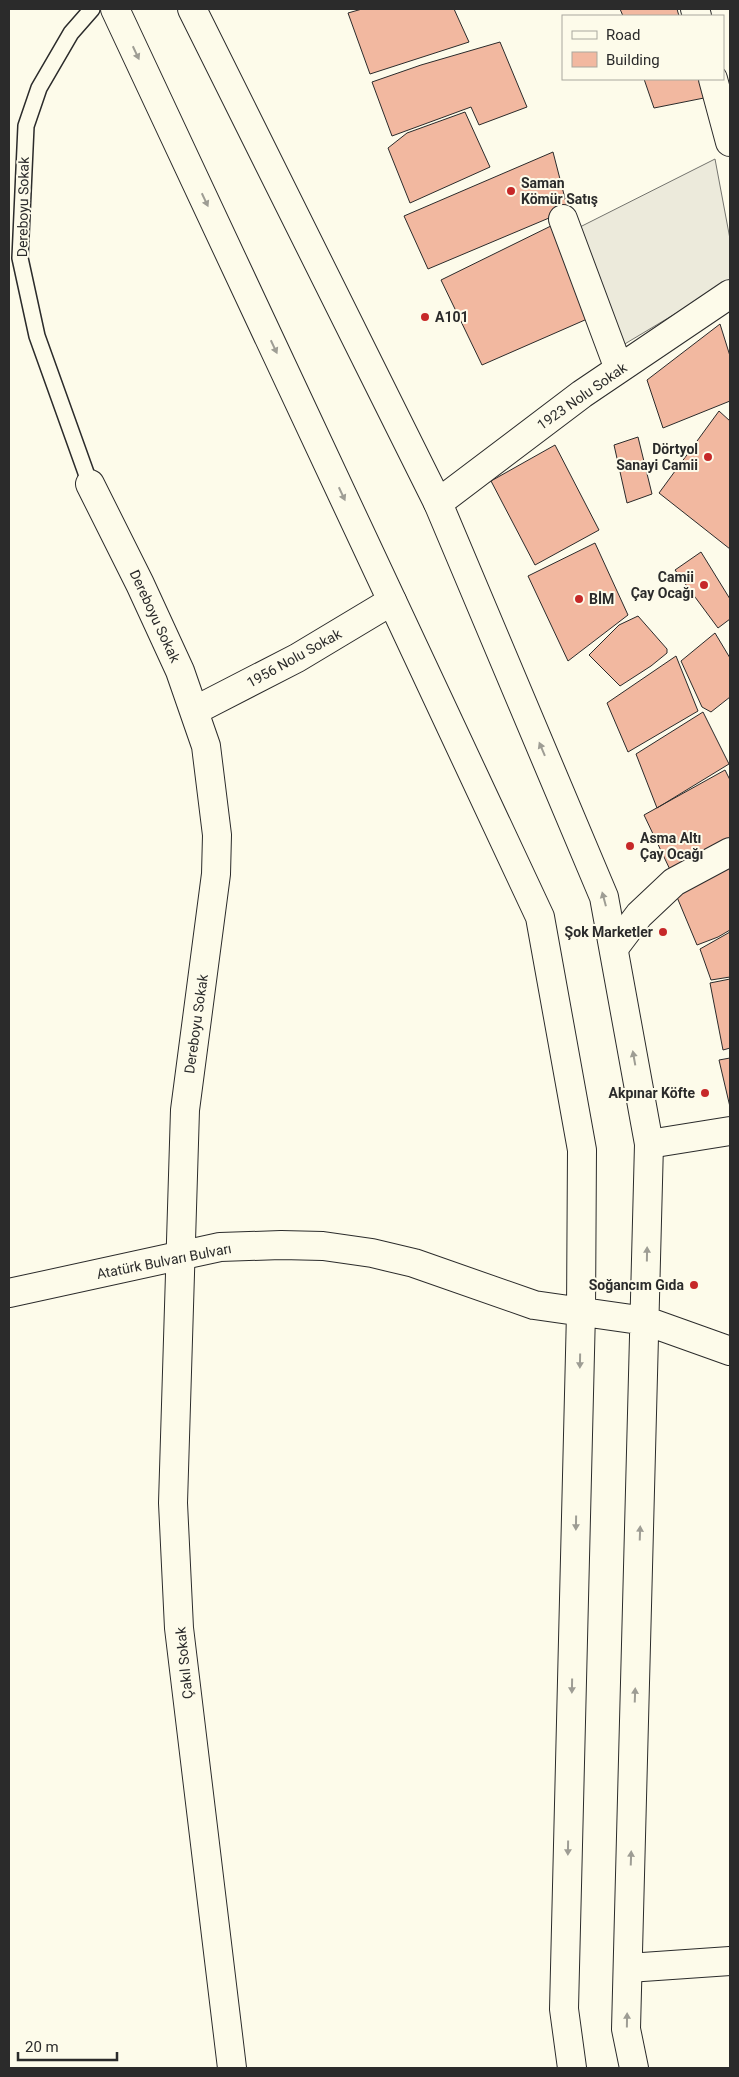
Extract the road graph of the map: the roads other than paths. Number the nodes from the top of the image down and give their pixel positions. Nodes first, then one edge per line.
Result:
1 (92, 9) edge
2 (115, 9) edge
3 (192, 9) edge
4 (714, 80) edge
5 (730, 142) edge
6 (562, 219) dead end
7 (730, 294) edge
8 (619, 369) junction
9 (90, 484) joint
10 (438, 503) junction
11 (392, 601) junction
12 (194, 711) junction
13 (730, 852) edge
14 (614, 948) junction
15 (730, 1131) edge
16 (649, 1144) junction
17 (182, 1256) junction
18 (9, 1293) edge
19 (581, 1312) junction
20 (646, 1321) junction
21 (730, 1351) edge
22 (730, 1960) edge
23 (628, 1968) junction
24 (228, 2064) edge
25 (572, 2068) edge
26 (634, 2068) edge

1 - 9 lane, Dereboyu Sokak
2 -> 11 main road
3 - 10 main road
4 - 5 main road
6 - 8 main road
7 - 8 main road, 1923 Nolu Sokak
8 - 10 main road, 1923 Nolu Sokak
9 - 12 main road, Dereboyu Sokak
14 -> 10 main road
11 - 12 main road, 1956 Nolu Sokak
11 - 19 main road
12 - 17 main road, Dereboyu Sokak
13 - 14 main road
16 -> 14 main road
15 - 16 main road
20 -> 16 main road
17 - 18 main road, Atatürk Bulvarı Bulvarı
17 - 19 main road, Atatürk Bulvarı Bulvarı
17 - 24 main road, Çakıl Sokak
19 - 20 main road, Atatürk Bulvarı Bulvarı
19 -> 25 main road
20 - 21 main road, Atatürk Bulvarı Bulvarı
23 -> 20 main road
22 - 23 main road
26 -> 23 main road

